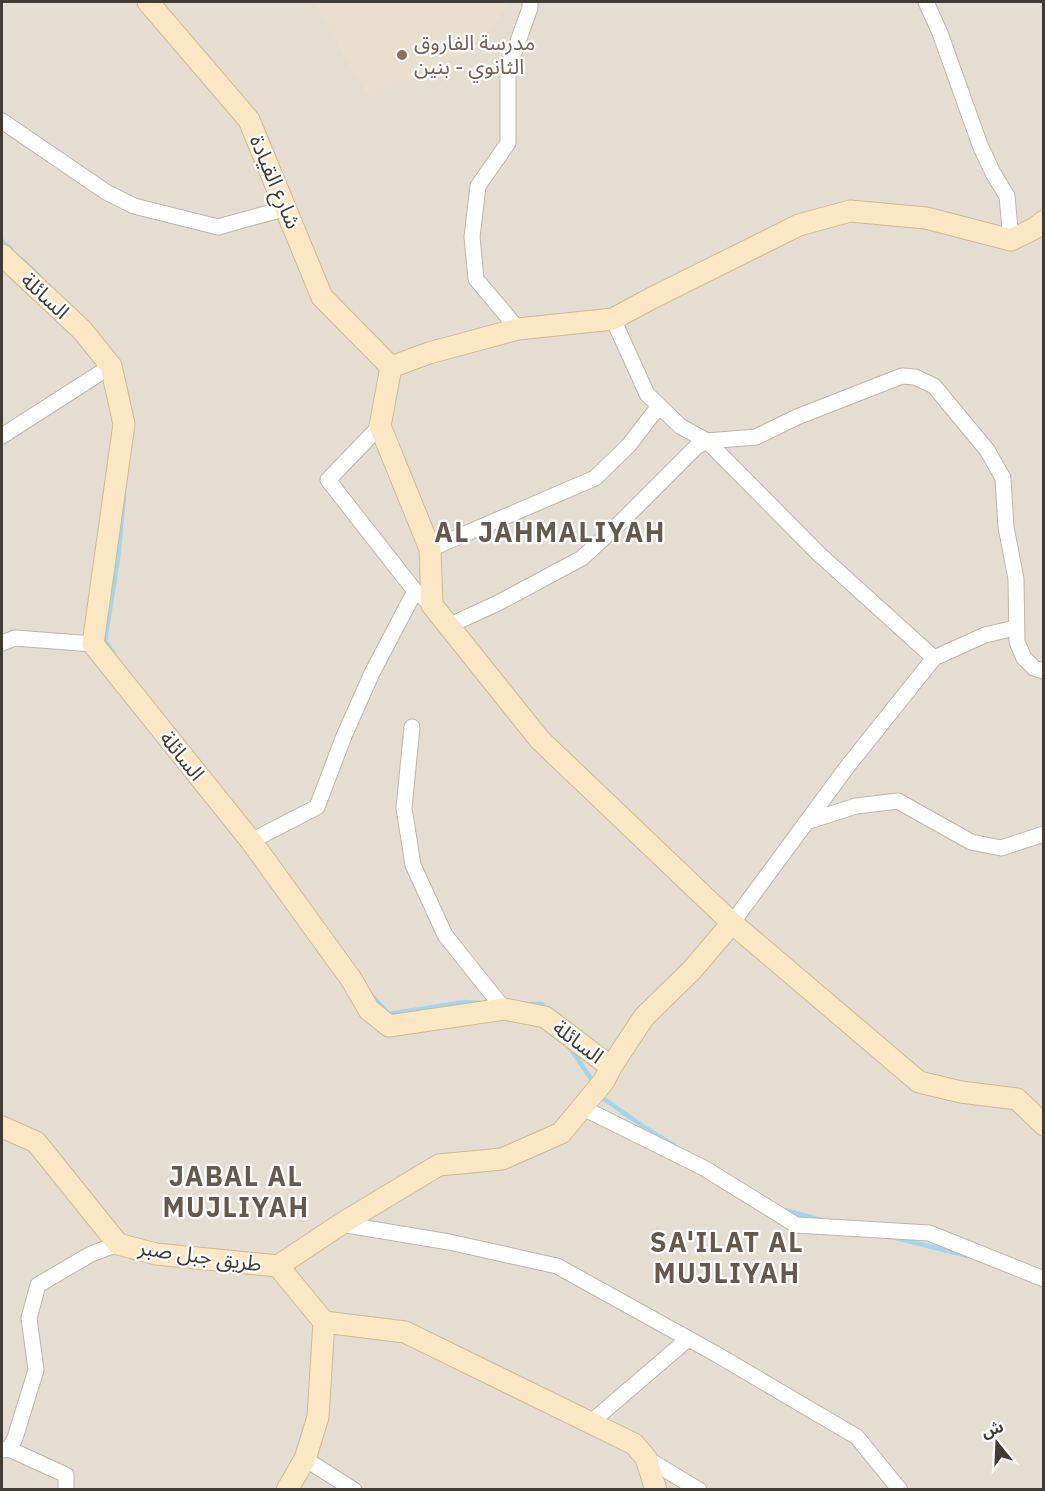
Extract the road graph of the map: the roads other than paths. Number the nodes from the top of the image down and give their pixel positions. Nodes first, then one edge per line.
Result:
1 (148, 2) edge
2 (530, 2) edge
3 (926, 2) edge
4 (2, 121) edge
5 (287, 208) junction
6 (1044, 221) edge
7 (1011, 240) junction
8 (2, 255) edge
9 (613, 319) junction
10 (519, 329) junction
11 (111, 366) junction
12 (391, 368) junction
13 (659, 406) junction
14 (381, 426) junction
15 (2, 436) edge
16 (707, 441) junction
17 (430, 549) junction
18 (415, 591) junction
19 (432, 605) junction
20 (448, 626) junction
21 (1015, 628) junction
22 (2, 643) edge
23 (93, 644) junction
24 (934, 658) junction
25 (1044, 671) edge
26 (412, 727) dead end
27 (806, 822) junction
28 (1044, 834) edge
29 (251, 841) junction
30 (732, 923) junction
31 (504, 1009) junction
32 (611, 1067) junction
33 (581, 1107) junction
34 (1044, 1125) edge
35 (2, 1127) edge
36 (341, 1224) junction
37 (118, 1244) junction
38 (278, 1266) junction
39 (1044, 1279) edge
40 (324, 1322) junction
41 (688, 1339) junction
42 (590, 1423) junction
43 (5, 1450) edge
44 (646, 1458) junction
45 (305, 1459) junction
46 (66, 1490) edge
47 (287, 1490) edge
48 (354, 1490) edge
49 (656, 1490) edge
50 (699, 1490) edge
51 (900, 1490) edge

1 - 5 street, شارع القيادة
2 - 10 street
3 - 7 street
4 - 5 street
5 - 12 street, شارع القيادة
6 - 7 street
7 - 9 street
8 - 11 street, السائلة
9 - 10 street
9 - 13 street
10 - 12 street
11 - 15 street
11 - 23 street, السائلة
12 - 14 street
13 - 16 street
13 - 17 street
14 - 17 street
14 - 18 street
16 - 20 street
16 - 21 street
16 - 24 street
17 - 19 street
18 - 19 street
18 - 29 street
19 - 20 street
20 - 30 street
21 - 24 street
21 - 25 street
22 - 23 street
23 - 29 street, السائلة
24 - 27 street
26 - 31 street
27 - 28 street
27 - 30 street
29 - 31 street, السائلة
30 - 32 street
30 - 34 street
31 - 32 street, السائلة
32 - 33 street
33 - 36 street
33 - 39 street
35 - 37 street, طريق جبل صبر
36 - 38 street
36 - 41 street
37 - 38 street, طريق جبل صبر
37 - 43 street
38 - 40 street, طريق جبل صبر
40 - 42 street
40 - 45 street
41 - 42 street
41 - 51 street
42 - 44 street
43 - 46 street
44 - 49 street
44 - 50 street
45 - 47 street
45 - 48 street

